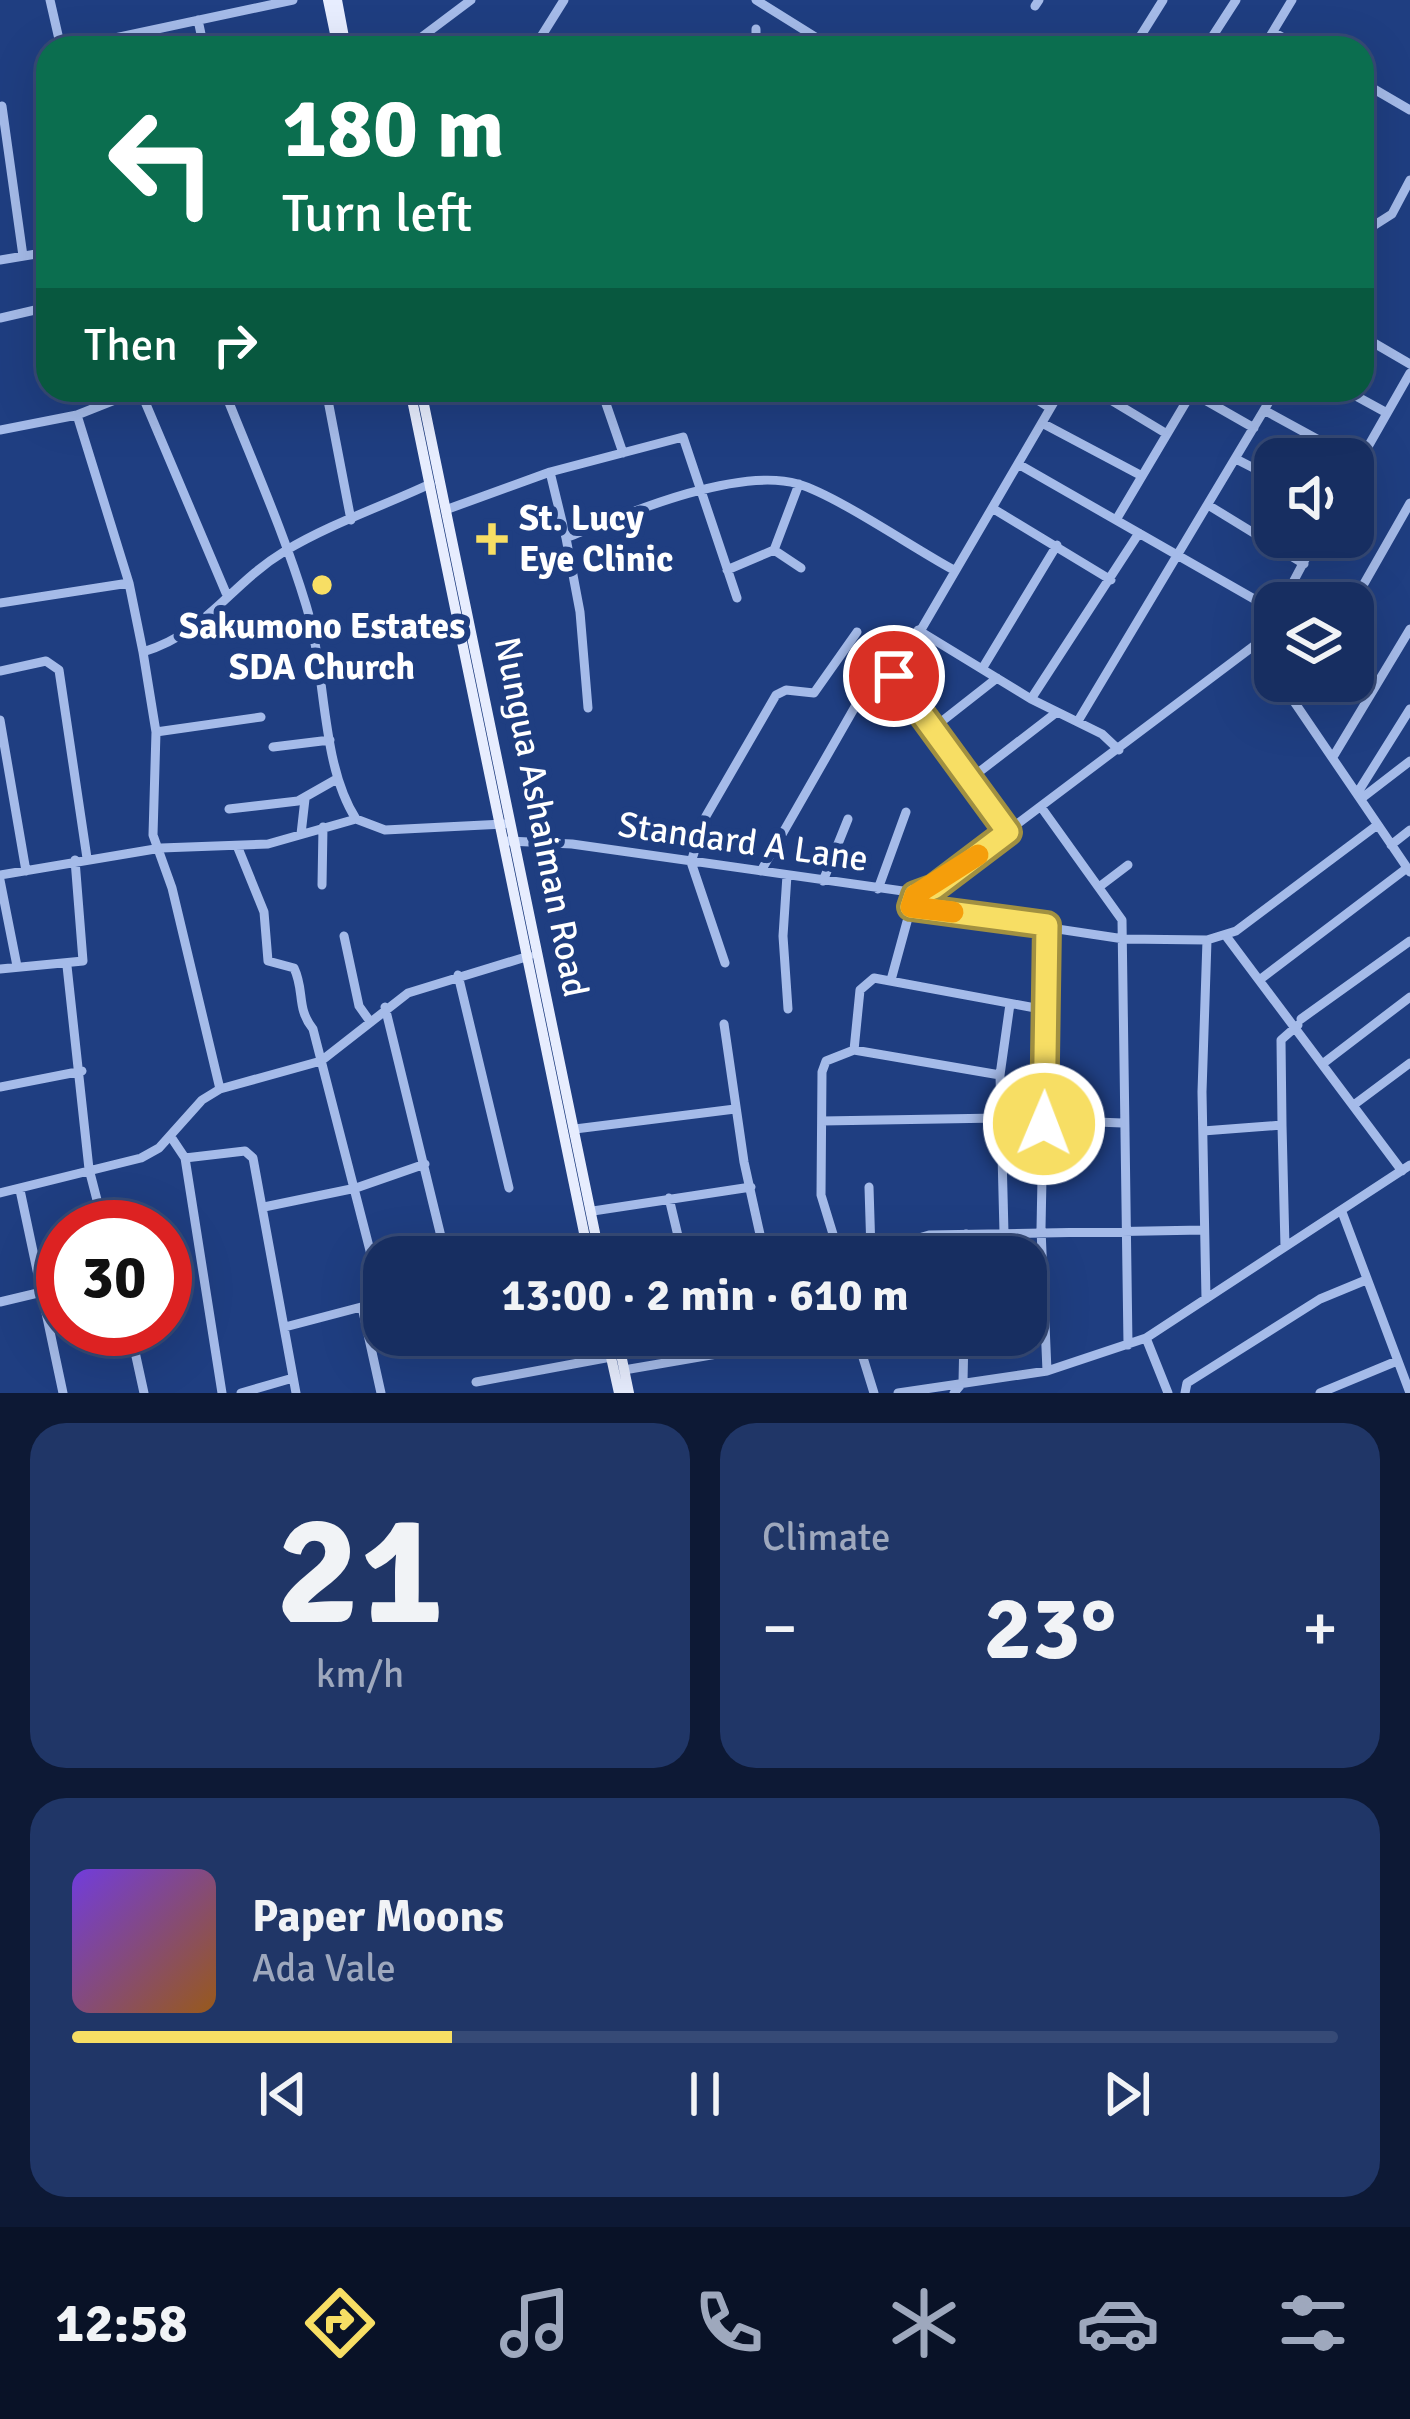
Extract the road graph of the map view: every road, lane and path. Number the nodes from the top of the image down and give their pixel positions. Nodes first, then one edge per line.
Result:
1 (50, 0) edge
2 (293, 0) edge
3 (328, 0) edge
4 (337, 0) edge
5 (443, 0) edge
6 (471, 0) edge
7 (564, 0) edge
8 (1163, 0) edge
9 (1236, 0) edge
10 (1292, 0) edge
11 (758, 1) edge
12 (457, 12) junction
13 (198, 20) junction
14 (756, 28) dead end
15 (1273, 32) junction
16 (60, 36) edge
17 (121, 36) edge
18 (201, 36) edge
19 (338, 36) edge
20 (341, 36) edge
21 (424, 36) edge
22 (542, 36) edge
23 (756, 36) edge
24 (814, 36) edge
25 (1140, 36) edge
26 (1212, 36) edge
27 (1270, 36) edge
28 (1280, 36) edge
29 (1374, 89) edge
30 (2, 106) edge
31 (1410, 110) edge
32 (1410, 180) edge
33 (1374, 222) edge
34 (36, 254) edge
35 (23, 256) junction
36 (0, 260) edge
37 (36, 310) edge
38 (0, 318) edge
39 (1374, 342) edge
40 (1410, 364) edge
41 (1410, 373) edge
42 (111, 402) edge
43 (145, 402) edge
44 (229, 402) edge
45 (328, 402) edge
46 (413, 402) edge
47 (424, 402) edge
48 (605, 402) edge
49 (1041, 402) edge
50 (1054, 402) edge
51 (1114, 402) edge
52 (1184, 402) edge
53 (1210, 402) edge
54 (1269, 402) edge
55 (1367, 402) edge
56 (1050, 408) junction
57 (1264, 410) junction
58 (1387, 413) junction
59 (77, 416) junction
60 (1042, 423) junction
61 (1254, 428) junction
62 (0, 430) edge
63 (1167, 434) junction
64 (1309, 438) edge
65 (1373, 438) edge
66 (623, 453) junction
67 (1236, 458) junction
68 (1018, 464) junction
69 (1254, 468) edge
70 (550, 472) junction
71 (1142, 476) junction
72 (430, 484) junction
73 (799, 484) junction
74 (699, 494) junction
75 (1410, 503) edge
76 (1208, 506) junction
77 (992, 508) junction
78 (448, 509) junction
79 (351, 520) junction
80 (1116, 520) junction
81 (1139, 533) junction
82 (566, 538) junction
83 (1057, 545) junction
84 (286, 550) junction
85 (774, 550) junction
86 (1179, 556) junction
87 (1307, 558) edge
88 (1304, 564) junction
89 (801, 568) dead end
90 (952, 569) junction
91 (727, 570) junction
92 (1111, 580) junction
93 (1294, 582) edge
94 (1365, 582) edge
95 (128, 583) junction
96 (226, 593) junction
97 (737, 598) dead end
98 (1254, 601) edge
99 (0, 603) edge
100 (1410, 628) edge
101 (919, 630) junction
102 (857, 632) dead end
103 (1254, 646) edge
104 (143, 652) junction
105 (982, 669) junction
106 (0, 671) edge
107 (997, 678) junction
108 (1031, 699) junction
109 (1294, 702) edge
110 (856, 705) dead end
111 (588, 708) dead end
112 (1410, 709) edge
113 (1057, 712) junction
114 (261, 718) dead end
115 (0, 720) edge
116 (1078, 722) junction
117 (932, 729) junction
118 (156, 732) junction
119 (330, 740) junction
120 (273, 747) dead end
121 (1119, 750) junction
122 (1333, 757) junction
123 (1410, 761) edge
124 (335, 779) junction
125 (970, 779) junction
126 (1360, 795) junction
127 (305, 800) junction
128 (1041, 807) junction
129 (229, 809) dead end
130 (906, 812) dead end
131 (356, 819) junction
132 (848, 819) dead end
133 (504, 824) junction
134 (1376, 826) junction
135 (323, 827) junction
136 (1410, 830) edge
137 (1008, 832) junction
138 (302, 834) junction
139 (507, 841) junction
140 (1391, 845) junction
141 (160, 848) junction
142 (238, 848) junction
143 (81, 859) junction
144 (691, 862) junction
145 (1128, 866) dead end
146 (1408, 870) edge
147 (26, 871) junction
148 (761, 871) junction
149 (787, 875) junction
150 (0, 877) edge
151 (823, 881) junction
152 (322, 885) dead end
153 (1099, 887) junction
154 (878, 889) junction
155 (913, 901) junction
156 (1047, 925) junction
157 (344, 936) dead end
158 (1226, 936) junction
159 (1124, 939) junction
160 (1207, 940) junction
161 (1410, 941) edge
162 (534, 955) junction
163 (725, 963) dead end
164 (17, 965) junction
165 (68, 966) junction
166 (0, 968) edge
167 (458, 975) junction
168 (1262, 978) junction
169 (891, 980) junction
170 (1410, 998) edge
171 (1010, 1004) junction
172 (385, 1007) junction
173 (788, 1009) dead end
174 (1046, 1010) junction
175 (369, 1021) junction
176 (1300, 1022) junction
177 (724, 1024) dead end
178 (854, 1050) junction
179 (321, 1061) junction
180 (1325, 1062) junction
181 (1410, 1064) edge
182 (82, 1071) junction
183 (1000, 1076) junction
184 (0, 1087) edge
185 (220, 1089) junction
186 (1355, 1104) junction
187 (735, 1109) junction
188 (999, 1118) junction
189 (822, 1121) junction
190 (1122, 1123) junction
191 (1044, 1124) junction
192 (1282, 1125) junction
193 (575, 1129) junction
194 (1203, 1131) junction
195 (171, 1137) junction
196 (185, 1158) junction
197 (425, 1164) junction
198 (1406, 1168) edge
199 (89, 1169) junction
200 (356, 1187) junction
201 (751, 1187) junction
202 (869, 1187) dead end
203 (509, 1188) dead end
204 (20, 1190) junction
205 (0, 1193) edge
206 (668, 1198) junction
207 (97, 1200) edge
208 (264, 1207) junction
209 (593, 1211) junction
210 (1342, 1212) junction
211 (1122, 1228) junction
212 (1041, 1229) junction
213 (1203, 1230) junction
214 (1004, 1233) junction
215 (966, 1234) joint
216 (368, 1236) edge
217 (441, 1236) edge
218 (585, 1236) edge
219 (597, 1236) edge
220 (678, 1236) edge
221 (761, 1236) edge
222 (832, 1236) edge
223 (871, 1236) edge
224 (944, 1236) edge
225 (1286, 1247) junction
226 (36, 1264) edge
227 (1366, 1280) junction
228 (36, 1293) edge
229 (1206, 1298) junction
230 (0, 1302) edge
231 (362, 1307) joint
232 (285, 1328) junction
233 (1146, 1338) junction
234 (1128, 1345) junction
235 (55, 1356) edge
236 (136, 1356) edge
237 (621, 1356) edge
238 (706, 1356) edge
239 (863, 1356) edge
240 (964, 1356) edge
241 (611, 1358) joint
242 (1397, 1361) junction
243 (624, 1370) junction
244 (1047, 1371) junction
245 (293, 1378) junction
246 (476, 1382) dead end
247 (963, 1382) junction
248 (1166, 1392) edge
249 (63, 1393) edge
250 (144, 1393) edge
251 (222, 1393) edge
252 (241, 1393) edge
253 (296, 1393) edge
254 (381, 1393) edge
255 (619, 1393) edge
256 (629, 1393) edge
257 (874, 1393) edge
258 (898, 1393) edge
259 (955, 1393) edge
260 (1185, 1393) edge
261 (1321, 1393) edge
262 (1410, 1393) edge

1 - 16 street
2 - 13 street
3 - 19 main road
4 - 20 main road
5 - 12 street
6 - 12 street
7 - 22 street
8 - 25 street
9 - 26 street
10 - 15 street
11 - 24 street
12 - 21 street
13 - 17 street
13 - 18 street
14 - 23 street
15 - 27 street
15 - 28 street
29 - 31 street
30 - 35 street
32 - 33 street
34 - 35 street
35 - 36 street
37 - 38 street
39 - 40 street
41 - 58 street
42 - 59 street
43 - 96 street
44 - 84 street
45 - 79 street
46 - 72 main road, Nungua Ashaiman Road
47 - 78 main road, Nungua Ashaiman Road
48 - 66 street
49 - 56 street
50 - 56 street
51 - 63 street
52 - 63 street
53 - 61 street
54 - 57 street
55 - 58 street
56 - 60 street
57 - 61 street
57 - 64 street
58 - 65 street
59 - 62 street
59 - 95 street
60 - 68 street
60 - 71 street
61 - 67 street
63 - 71 street
66 - 70 street
66 - 74 street
67 - 69 street
67 - 76 street
68 - 77 street
68 - 80 street
70 - 78 street
70 - 82 street
71 - 80 street
72 - 79 street
72 - 133 main road, Nungua Ashaiman Road
73 - 74 street
73 - 85 street
73 - 90 street
74 - 82 street
74 - 91 street
75 - 94 street
76 - 86 street
76 - 88 street
77 - 83 street
77 - 90 street
78 - 133 main road, Nungua Ashaiman Road
79 - 84 street
80 - 81 street
81 - 86 street
81 - 92 street
82 - 111 street
83 - 92 street
83 - 105 street
84 - 96 street
84 - 119 street
85 - 89 street
85 - 91 street
86 - 98 street
86 - 116 street
87 - 88 street
88 - 93 street
90 - 101 street
91 - 97 street
92 - 108 street
95 - 99 street
95 - 104 street
96 - 104 street
100 - 122 street
101 - 105 street
101 - 117 street
102 - 144 street
103 - 121 street, Standard A Lane
104 - 118 street
105 - 107 street
106 - 143 street
107 - 108 street
107 - 117 street
108 - 113 street
109 - 122 street
110 - 148 street
112 - 126 street
113 - 116 street
113 - 125 street
114 - 118 street
115 - 147 street
116 - 121 street
117 - 125 street
118 - 141 street
119 - 120 street
119 - 124 street
121 - 128 street, Standard A Lane
122 - 126 street
123 - 126 street
124 - 127 street
124 - 131 street
125 - 137 street
126 - 134 street
127 - 129 street
127 - 138 street
128 - 137 street, Standard A Lane
128 - 153 street
130 - 154 street
131 - 133 street
131 - 135 street
132 - 151 street
133 - 139 main road, Nungua Ashaiman Road
134 - 140 street
134 - 158 street
135 - 138 street
135 - 152 street
136 - 140 street
137 - 155 street, Standard A Lane
138 - 142 street
139 - 144 street, Standard A Lane
139 - 162 main road, Nungua Ashaiman Road
140 - 146 street
141 - 142 street
141 - 143 street
141 - 185 street
142 - 179 street
143 - 147 street
143 - 165 street
144 - 148 street, Standard A Lane
144 - 163 street
145 - 153 street
146 - 168 street
147 - 150 street
148 - 149 street, Standard A Lane
149 - 151 street, Standard A Lane
149 - 173 street
150 - 164 street
151 - 154 street, Standard A Lane
153 - 159 street
154 - 155 street, Standard A Lane
155 - 156 street
155 - 169 street
156 - 159 street
156 - 174 street
157 - 175 street
158 - 160 street
158 - 168 street
159 - 160 street
159 - 190 street
160 - 194 street
161 - 176 street
162 - 167 street
162 - 193 main road, Nungua Ashaiman Road
162 - 218 main road, Nungua Ashaiman Road
164 - 165 street
164 - 166 street
165 - 182 street
167 - 172 street
167 - 203 street
168 - 176 street
169 - 171 street
169 - 178 street
170 - 180 street
171 - 174 street
171 - 183 street
172 - 175 street
172 - 197 street
174 - 191 street
175 - 179 street
176 - 180 street
176 - 192 street
177 - 187 street
178 - 183 street
178 - 189 street
179 - 185 street
179 - 200 street
180 - 186 street
181 - 186 street
182 - 184 street
182 - 199 street
183 - 188 street
185 - 195 street
186 - 198 street
187 - 193 street
187 - 201 street
188 - 189 street
188 - 191 street
188 - 214 street
189 - 222 street
190 - 191 street
190 - 211 street
191 - 212 street
192 - 194 street
192 - 225 street
193 - 209 main road, Nungua Ashaiman Road
194 - 213 street
195 - 196 street
195 - 199 street
196 - 208 street
196 - 251 street
197 - 200 street
197 - 217 street
198 - 210 street
199 - 204 street
199 - 207 street
200 - 208 street
200 - 216 street
201 - 206 street
201 - 221 street
202 - 223 street
204 - 205 street
204 - 226 street
206 - 209 street
206 - 220 street
208 - 232 street
209 - 219 main road, Nungua Ashaiman Road
210 - 225 street
210 - 227 street
211 - 212 street
211 - 213 street
211 - 234 street
212 - 214 street
212 - 244 street
213 - 229 street
214 - 215 street
215 - 224 street
225 - 229 street
227 - 242 street
227 - 260 street
228 - 230 street
229 - 233 street
231 - 232 street
231 - 254 street
232 - 245 street
233 - 234 street
233 - 248 street
234 - 244 street
235 - 249 street
236 - 250 street
237 - 243 main road
238 - 243 street
239 - 257 street
240 - 247 street
241 - 246 street
241 - 255 main road
242 - 261 street
242 - 262 street
243 - 256 main road
244 - 247 street
245 - 252 street
245 - 253 street
247 - 258 street
247 - 259 street

